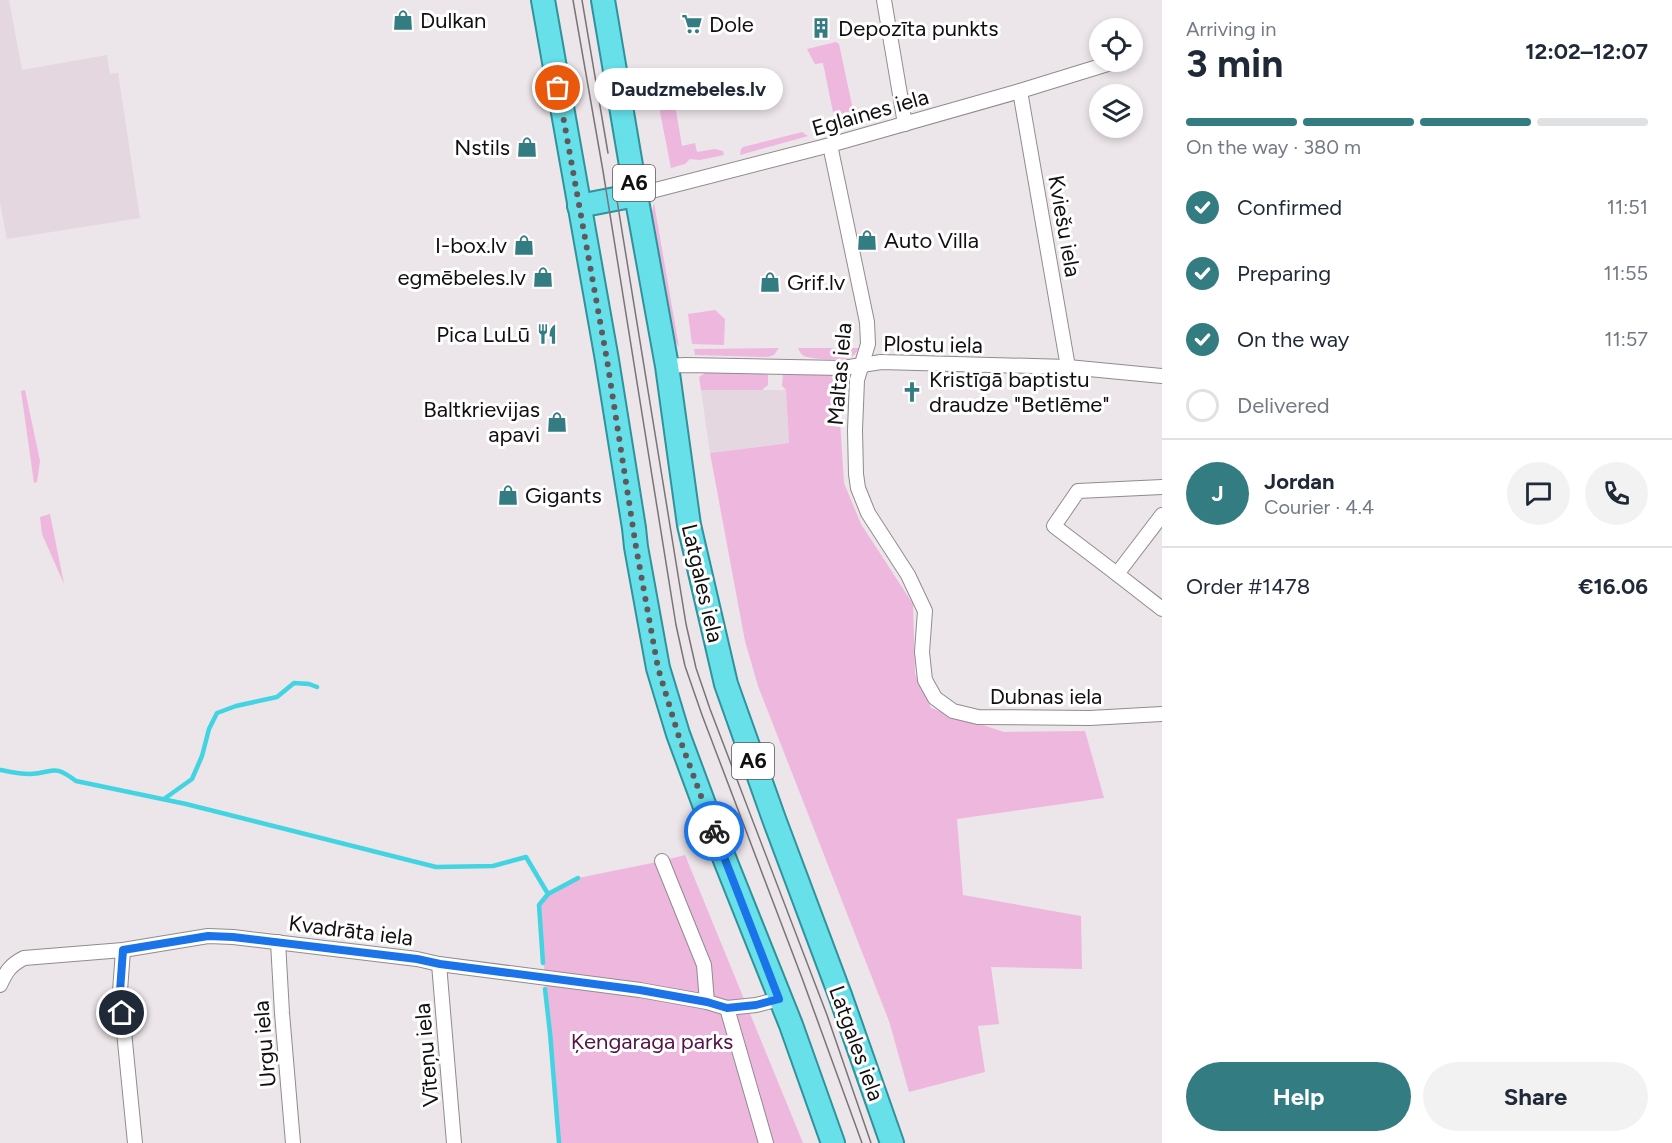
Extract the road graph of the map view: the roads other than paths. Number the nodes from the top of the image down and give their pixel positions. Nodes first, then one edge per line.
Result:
1 (543, 0) edge
2 (603, 0) edge
3 (884, 0) edge
4 (1089, 70) edge
5 (1020, 91) junction
6 (905, 124) junction
7 (830, 145) junction
8 (636, 195) junction
9 (579, 206) junction
10 (862, 365) junction
11 (667, 366) junction
12 (1068, 367) junction
13 (1162, 376) edge
14 (1162, 487) edge
15 (1162, 515) edge
16 (1117, 574) junction
17 (1162, 609) edge
18 (935, 698) joint
19 (1162, 714) edge
20 (662, 861) dead end
21 (278, 942) junction
22 (123, 950) junction
23 (440, 964) junction
24 (0, 985) edge
25 (779, 999) junction
26 (707, 1002) junction
27 (727, 1008) junction
28 (135, 1143) edge
29 (293, 1143) edge
30 (454, 1143) edge
31 (766, 1143) edge
32 (833, 1143) edge
33 (892, 1143) edge

1 - 9 highway
2 - 8 highway, Latgales iela / A6
3 - 6 street
4 - 5 street, Eglaines iela
5 - 6 street, Eglaines iela
5 - 12 street, Kviešu iela
6 - 7 street, Eglaines iela
7 - 8 street, Eglaines iela
7 - 10 street, Maltas iela
8 - 9 highway
8 - 11 highway, Latgales iela / A6
9 - 25 highway
10 - 11 street, Plostu iela
10 - 12 street, Plostu iela
10 - 18 street, Maltas iela
11 - 33 highway, Latgales iela / A6
12 - 13 street, Plostu iela
14 - 16 street
15 - 16 street
16 - 17 street
18 - 19 street, Dubnas iela
20 - 26 street
21 - 22 street, Kvadrāta iela
21 - 23 street, Kvadrāta iela
21 - 29 street, Urgu iela
22 - 24 street, Kvadrāta iela
22 - 28 street
23 - 26 street, Kvadrāta iela
23 - 30 street, Vīteņu iela
25 - 27 street, Kvadrāta iela
25 - 32 highway
26 - 27 street, Kvadrāta iela
27 - 31 street

